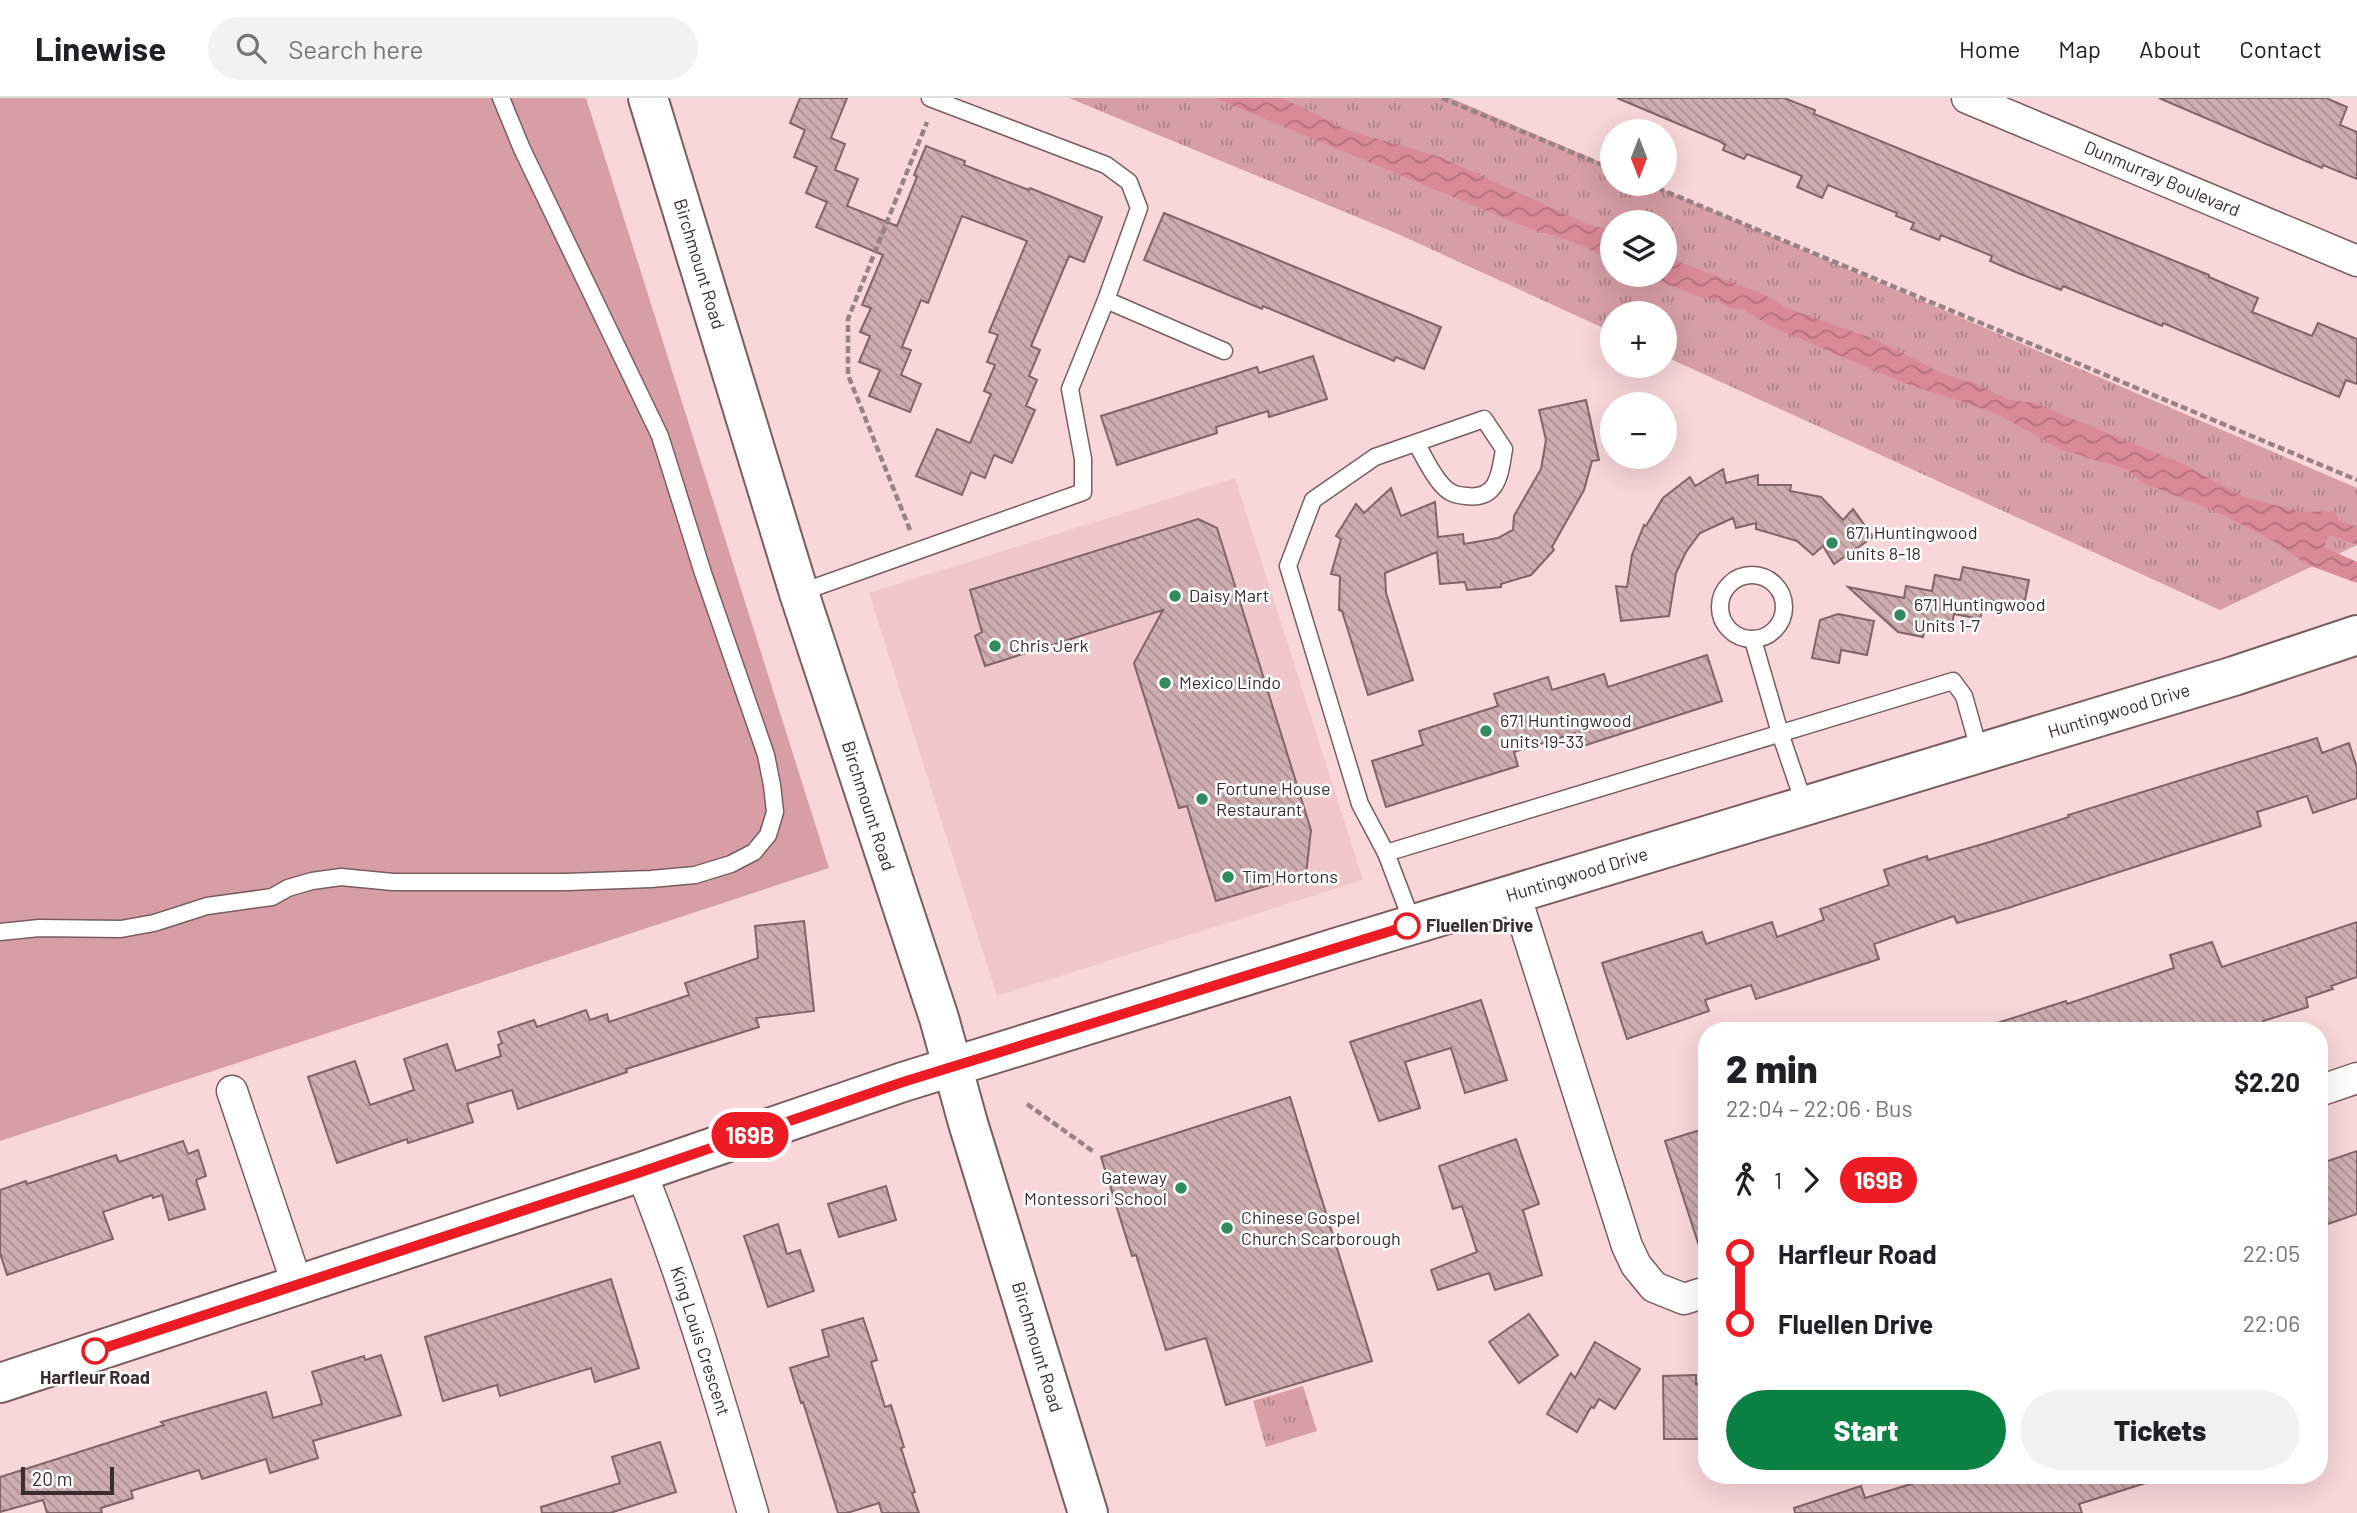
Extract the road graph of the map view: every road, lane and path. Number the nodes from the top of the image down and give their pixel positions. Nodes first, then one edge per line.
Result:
1 (502, 98) edge
2 (648, 98) edge
3 (1442, 98) edge
4 (1967, 98) edge
5 (933, 99) edge
6 (1600, 164) edge
7 (1677, 196) edge
8 (2357, 261) edge
9 (1106, 300) junction
10 (1224, 351) dead end
11 (1416, 443) junction
12 (2357, 480) edge
13 (918, 551) junction
14 (799, 593) junction
15 (2357, 635) edge
16 (1753, 640) junction
17 (1780, 733) junction
18 (1980, 753) junction
19 (1805, 806) junction
20 (1386, 853) junction
21 (1515, 894) junction
22 (1413, 925) junction
23 (0, 932) edge
24 (953, 1067) junction
25 (2357, 1078) edge
26 (2328, 1088) edge
27 (232, 1091) dead end
28 (1027, 1104) dead end
29 (1094, 1152) dead end
30 (641, 1172) junction
31 (297, 1284) junction
32 (1698, 1294) edge
33 (0, 1382) edge
34 (753, 1513) edge
35 (1088, 1513) edge

1 - 23 lane
2 - 14 street, Birchmount Road
3 - 6 path
4 - 8 street, Dunmurray Boulevard
5 - 9 lane
5 - 13 path
7 - 12 path
9 - 10 lane
9 - 13 lane
11 - 11 lane
11 - 20 lane
13 - 14 lane
14 - 24 street, Birchmount Road
15 - 18 street, Huntingwood Drive
16 - 16 lane
16 - 17 lane
17 - 18 lane
17 - 19 lane
17 - 20 lane
18 - 19 street, Huntingwood Drive
19 - 21 street, Huntingwood Drive
20 - 22 lane
21 - 22 street, Huntingwood Drive
21 - 32 street
22 - 24 street, Huntingwood Drive
24 - 30 street, Huntingwood Drive
24 - 35 street, Birchmount Road
25 - 26 street
27 - 31 street
28 - 29 path
30 - 31 street, Huntingwood Drive
30 - 34 street, King Louis Crescent
31 - 33 street, Huntingwood Drive

